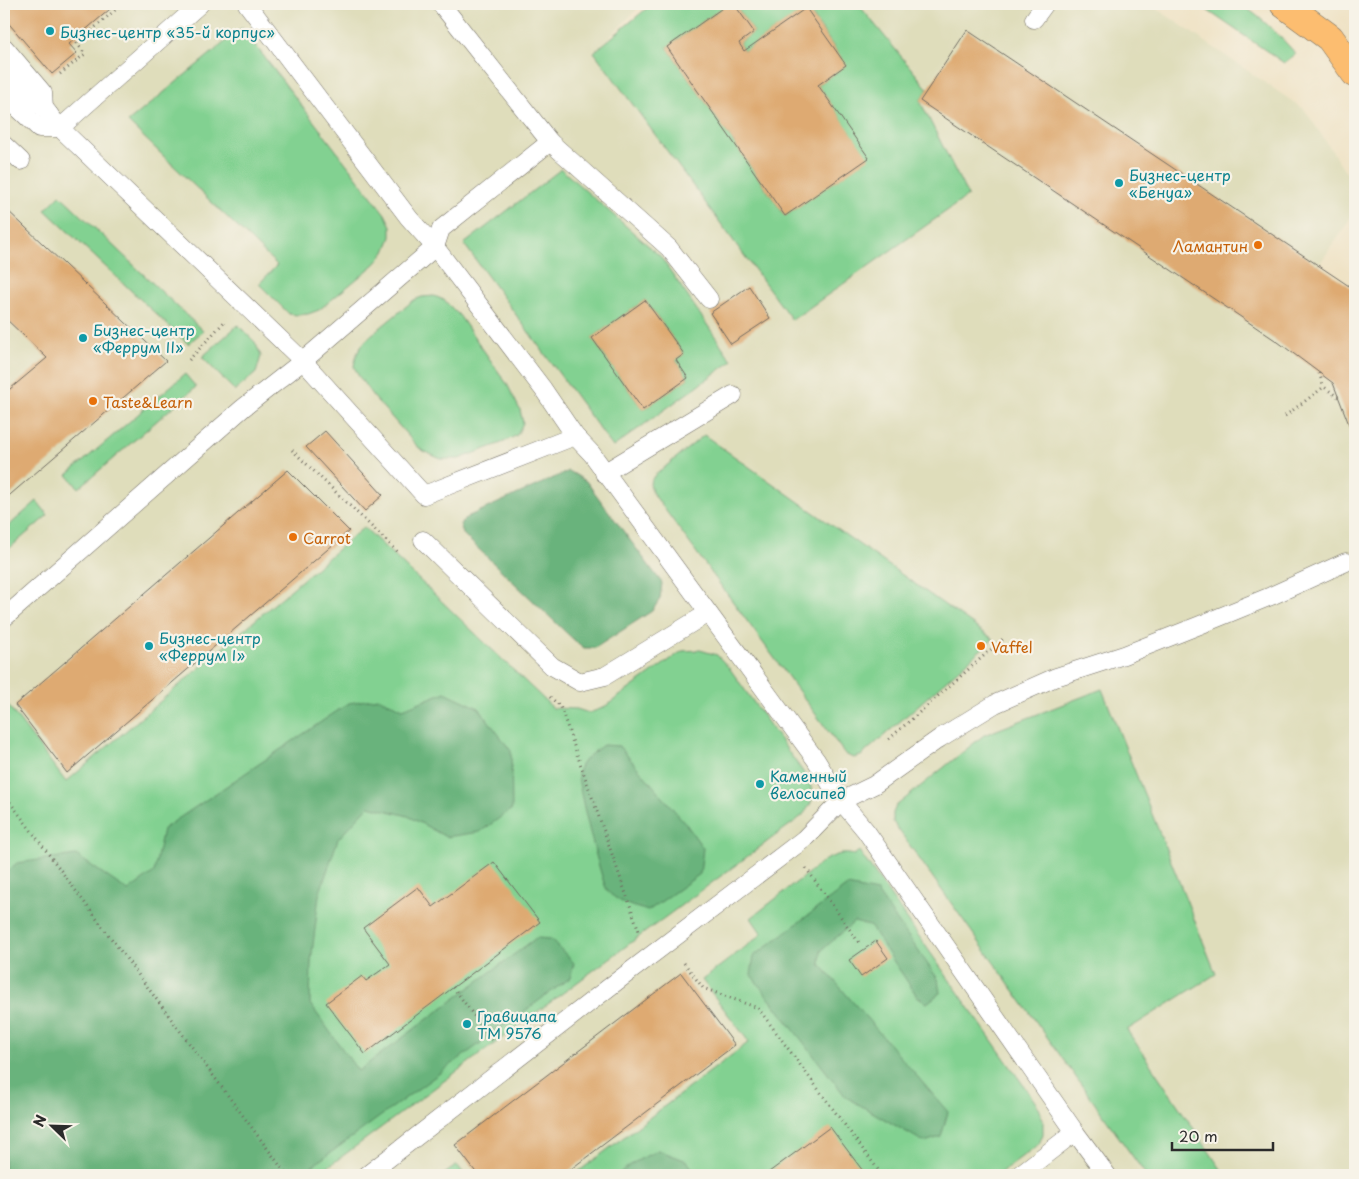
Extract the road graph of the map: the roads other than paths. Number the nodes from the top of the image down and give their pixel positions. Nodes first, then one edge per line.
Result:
1 (200, 4) edge
2 (247, 4) edge
3 (441, 4) edge
4 (1045, 4) edge
5 (1284, 4) edge
6 (1034, 19) dead end
7 (1330, 38) junction
8 (4, 47) edge
9 (1355, 53) edge
10 (4, 71) edge
11 (1355, 73) edge
12 (4, 95) edge
13 (44, 108) junction
14 (60, 128) junction
15 (550, 142) junction
16 (4, 145) edge
17 (21, 161) dead end
18 (435, 247) junction
19 (709, 299) dead end
20 (303, 361) junction
21 (733, 395) dead end
22 (575, 436) junction
23 (604, 473) junction
24 (423, 540) dead end
25 (1346, 562) dead end
26 (708, 613) junction
27 (4, 618) edge
28 (841, 801) junction
29 (1074, 1132) junction
30 (367, 1175) edge
31 (1019, 1175) edge
32 (1107, 1175) edge

1 - 14 lane
2 - 18 lane
3 - 15 lane
4 - 6 lane
5 - 7 main road
7 - 9 main road
7 - 11 main road
8 - 13 lane
10 - 13 lane
12 - 14 lane
13 - 14 lane
14 - 20 lane
15 - 18 lane
15 - 19 lane
16 - 17 lane
18 - 20 lane
18 - 22 lane
20 - 22 lane
20 - 27 lane
21 - 23 lane
22 - 23 lane
23 - 26 lane
24 - 26 lane
25 - 28 lane
26 - 28 lane
28 - 29 lane
28 - 30 lane
29 - 31 lane
29 - 32 lane

